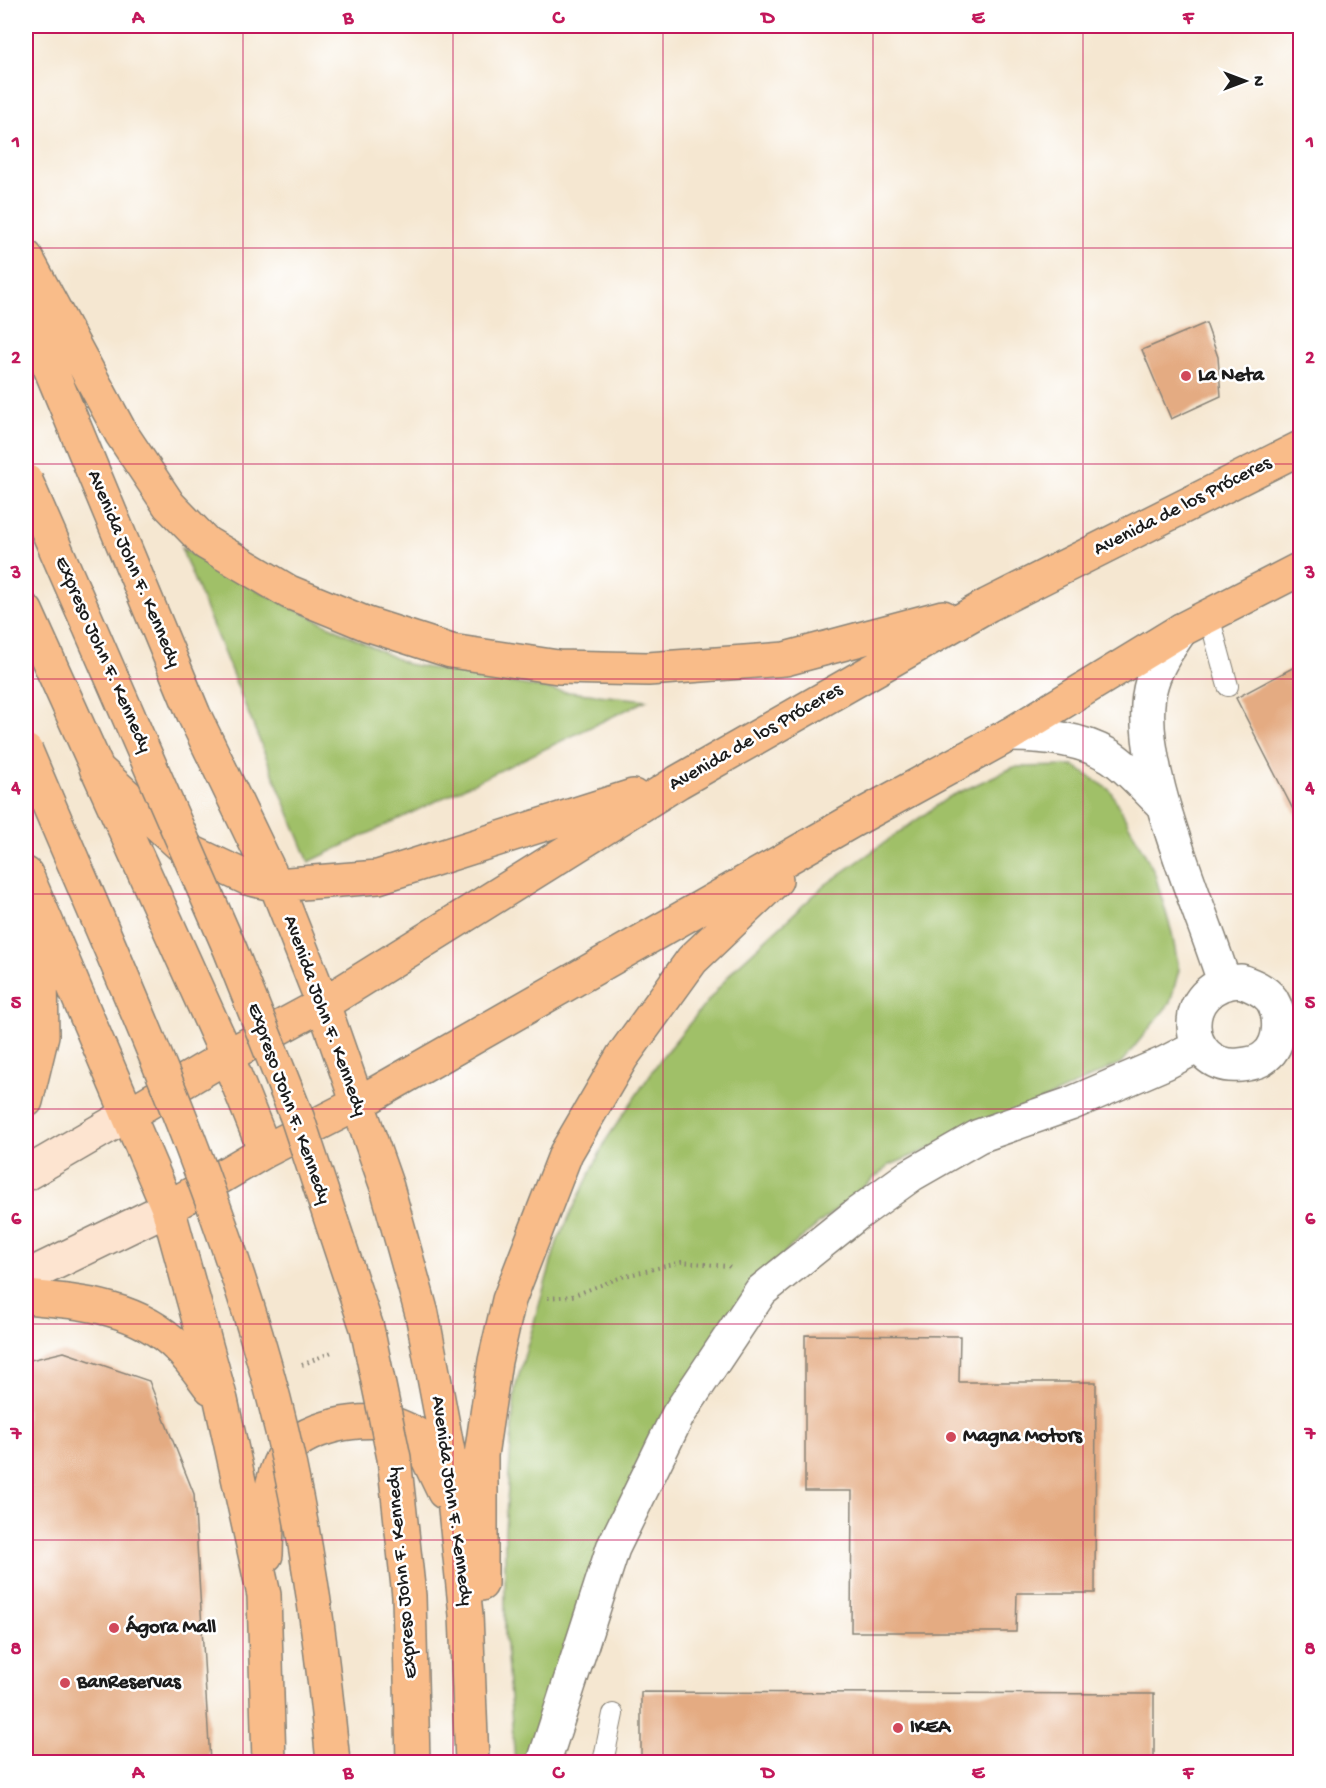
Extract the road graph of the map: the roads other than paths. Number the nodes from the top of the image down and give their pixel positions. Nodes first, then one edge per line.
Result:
1 (26, 257) edge
2 (26, 310) edge
3 (1300, 448) edge
4 (26, 481) edge
5 (1300, 569) edge
6 (988, 605) junction
7 (26, 611) edge
8 (1195, 623) junction
9 (1228, 686) dead end
10 (1009, 735) junction
11 (26, 751) edge
12 (96, 768) junction
13 (678, 782) junction
14 (1162, 804) junction
15 (852, 820) junction
16 (26, 874) edge
17 (276, 885) junction
18 (26, 906) edge
19 (1224, 982) junction
20 (323, 1004) junction
21 (1290, 1029) edge
22 (1198, 1046) junction
23 (227, 1056) junction
24 (26, 1101) edge
25 (357, 1104) junction
26 (129, 1114) junction
27 (265, 1151) junction
28 (26, 1174) edge
29 (168, 1209) junction
30 (26, 1277) edge
31 (26, 1297) edge
32 (221, 1400) junction
33 (455, 1516) junction
34 (264, 1595) junction
35 (613, 1714) dead end
36 (473, 1757) edge
37 (269, 1762) edge
38 (333, 1762) edge
39 (413, 1762) edge
40 (544, 1762) edge
41 (603, 1762) edge

1 - 6 main road
2 - 17 main road, Avenida John F. Kennedy
3 - 6 main road, Avenida de los Próceres
4 - 39 main road, Expreso John F. Kennedy, bridge
5 - 8 main road
6 - 13 main road, Avenida de los Próceres
7 - 12 main road
8 - 9 lane
8 - 10 main road
8 - 14 street
10 - 14 street
10 - 15 main road
11 - 38 main road, bridge
12 - 17 main road
12 - 23 main road
13 - 17 main road
13 - 20 main road, Avenida de los Próceres
14 - 19 street
15 - 25 main road
15 - 36 main road
16 - 26 main road
17 - 20 main road, Avenida John F. Kennedy
18 - 24 main road
19 - 21 street
19 - 22 street
20 - 23 main road, Avenida de los Próceres
20 - 25 main road, Avenida John F. Kennedy
21 - 22 street
22 - 40 street
23 - 26 main road, Avenida de los Próceres
23 - 27 main road
25 - 27 main road
25 - 33 main road, Avenida John F. Kennedy
26 - 28 main road
26 - 29 main road
27 - 29 main road
29 - 30 main road
29 - 32 main road
31 - 32 main road
32 - 34 main road
33 - 34 main road
33 - 36 main road, Avenida John F. Kennedy
34 - 37 main road
35 - 41 lane

